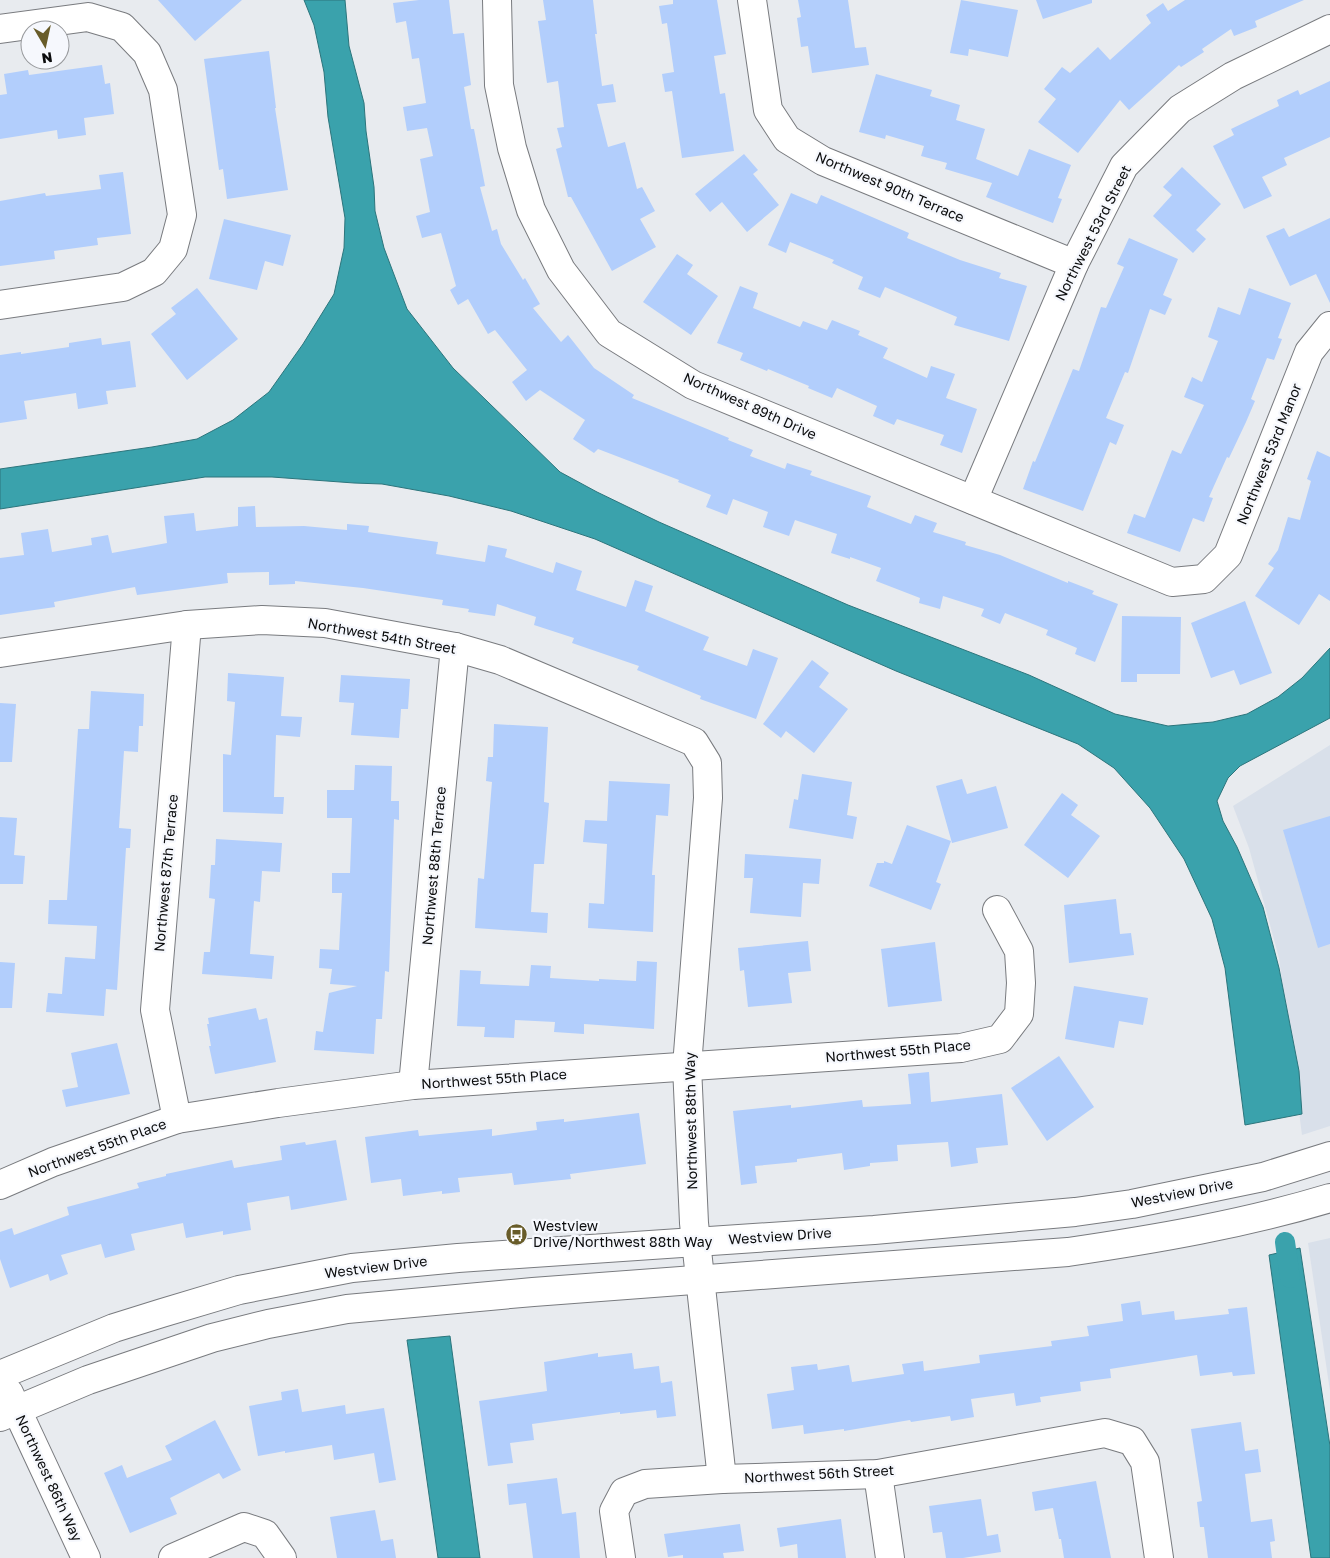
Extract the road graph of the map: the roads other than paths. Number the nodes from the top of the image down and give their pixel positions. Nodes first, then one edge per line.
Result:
1 (497, 0) edge
2 (752, 0) edge
3 (0, 29) edge
4 (1330, 29) edge
5 (1074, 264) junction
6 (0, 305) edge
7 (1330, 326) edge
8 (973, 500) junction
9 (1204, 579) joint
10 (187, 625) junction
11 (455, 647) junction
12 (0, 653) edge
13 (707, 762) joint
14 (997, 910) dead end
15 (687, 1066) junction
16 (413, 1085) junction
17 (177, 1119) junction
18 (1330, 1156) edge
19 (0, 1185) edge
20 (1330, 1198) edge
21 (696, 1242) junction
22 (701, 1280) junction
23 (1, 1374) edge
24 (8, 1414) edge
25 (878, 1474) junction
26 (722, 1479) junction
27 (86, 1558) edge
28 (173, 1558) edge
29 (282, 1558) edge
30 (621, 1558) edge
31 (890, 1558) edge
32 (1159, 1558) edge

1 - 8 street, Northwest 89th Drive
2 - 5 street, Northwest 90th Terrace
3 - 6 street
4 - 5 street, Northwest 53rd Street
5 - 8 street, Northwest 53rd Street
7 - 9 street, Northwest 53rd Manor
8 - 9 street, Northwest 89th Drive
10 - 11 street, Northwest 54th Street
10 - 12 street, Northwest 54th Street
10 - 17 street, Northwest 87th Terrace
11 - 13 street, Northwest 54th Street
11 - 16 street, Northwest 88th Terrace
13 - 15 street, Northwest 88th Way
14 - 15 street, Northwest 55th Place
15 - 16 street, Northwest 55th Place
15 - 21 street, Northwest 88th Way
16 - 17 street, Northwest 55th Place
17 - 19 street, Northwest 55th Place
18 - 21 street, Westview Drive
20 - 22 street
21 - 22 street, Northwest 88th Way
21 - 23 street, Westview Drive
22 - 24 street
22 - 26 street, Northwest 88th Way
23 - 24 street, Northwest 86th Way
24 - 27 street, Northwest 86th Way
25 - 26 street, Northwest 56th Street
25 - 31 street
25 - 32 street, Northwest 56th Street
26 - 30 street, Northwest 56th Street
28 - 29 street

